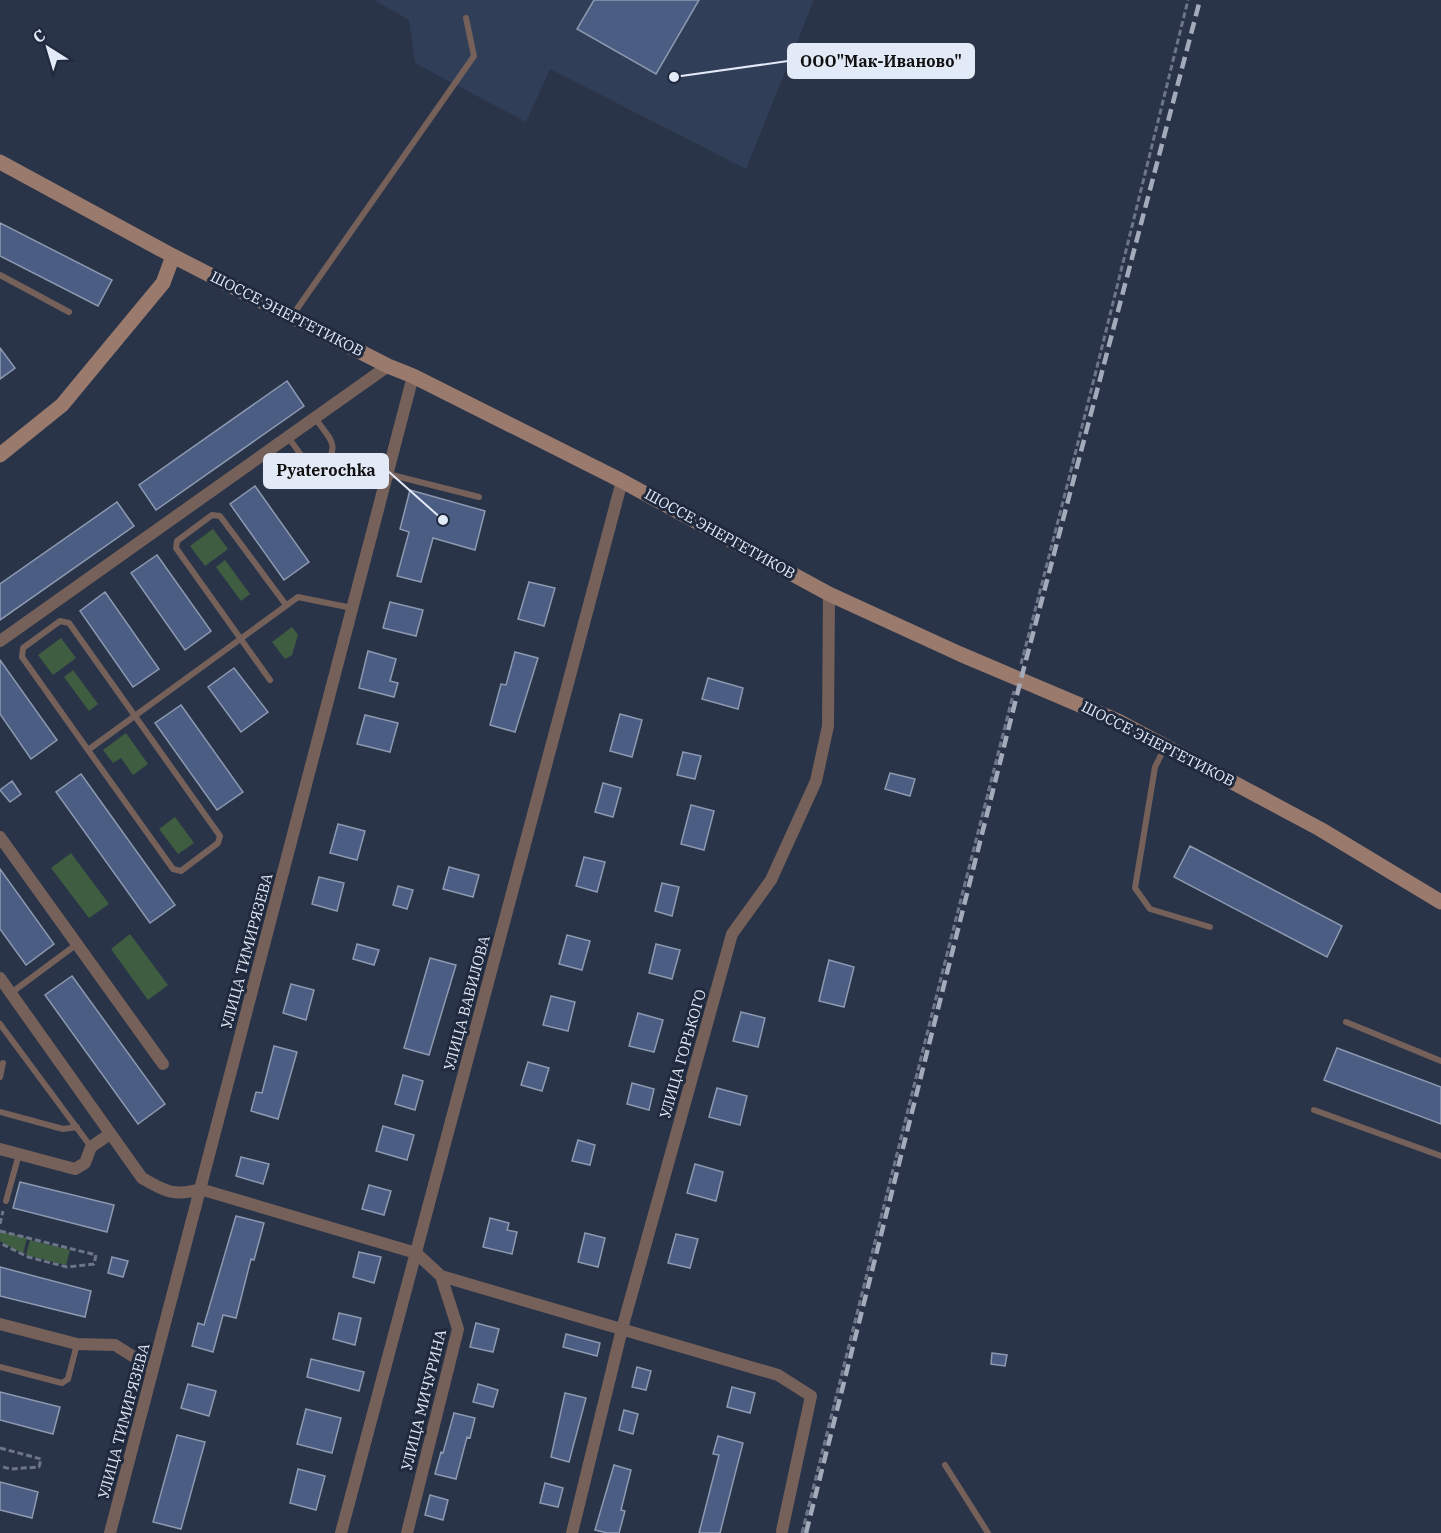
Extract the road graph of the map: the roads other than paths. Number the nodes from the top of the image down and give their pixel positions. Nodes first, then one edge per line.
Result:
1 (466, 18) dead end
2 (0, 162) edge
3 (173, 256) junction
4 (0, 275) edge
5 (69, 312) dead end
6 (292, 317) junction
7 (388, 366) junction
8 (413, 376) junction
9 (315, 418) junction
10 (288, 437) junction
11 (0, 455) edge
12 (387, 474) junction
13 (622, 481) junction
14 (479, 497) dead end
15 (829, 594) junction
16 (286, 605) junction
17 (352, 608) junction
18 (241, 639) junction
19 (0, 641) edge
20 (270, 680) dead end
21 (134, 716) junction
22 (1165, 746) junction
23 (88, 750) junction
24 (0, 837) edge
25 (1441, 902) edge
26 (1210, 927) dead end
27 (77, 944) junction
28 (0, 978) edge
29 (11, 994) junction
30 (1346, 1022) dead end
31 (0, 1024) edge
32 (1441, 1061) edge
33 (3, 1063) dead end
34 (163, 1064) dead end
35 (0, 1077) edge
36 (1314, 1110) dead end
37 (0, 1112) edge
38 (77, 1127) junction
39 (110, 1134) junction
40 (92, 1148) junction
41 (0, 1149) edge
42 (19, 1154) junction
43 (1441, 1156) edge
44 (200, 1189) junction
45 (6, 1201) road end
46 (416, 1253) junction
47 (441, 1276) junction
48 (0, 1324) edge
49 (622, 1329) junction
50 (77, 1344) junction
51 (0, 1367) edge
52 (153, 1369) junction
53 (945, 1465) dead end
54 (782, 1531) dead end
55 (110, 1533) edge
56 (341, 1533) edge
57 (407, 1533) edge
58 (572, 1533) edge
59 (988, 1533) edge

1 - 6 lane
2 - 3 main road, ШОССЕ ЭНЕРГЕТИКОВ
3 - 6 main road, ШОССЕ ЭНЕРГЕТИКОВ
3 - 11 main road
4 - 5 lane
6 - 7 main road, ШОССЕ ЭНЕРГЕТИКОВ
7 - 8 main road, ШОССЕ ЭНЕРГЕТИКОВ
7 - 9 street
8 - 12 street, УЛИЦА ТИМИРЯЗЕВА
8 - 13 main road, ШОССЕ ЭНЕРГЕТИКОВ
9 - 10 street
9 - 10 lane
10 - 19 street
12 - 14 lane
12 - 17 street, УЛИЦА ТИМИРЯЗЕВА
13 - 15 main road, ШОССЕ ЭНЕРГЕТИКОВ
13 - 46 street, УЛИЦА ВАВИЛОВА
15 - 22 main road, ШОССЕ ЭНЕРГЕТИКОВ
15 - 49 street, УЛИЦА ГОРЬКОГО
16 - 17 lane
16 - 18 lane
16 - 18 lane
17 - 44 street, УЛИЦА ТИМИРЯЗЕВА
18 - 20 lane
18 - 21 lane
21 - 23 lane
21 - 23 lane
21 - 23 lane
22 - 25 main road, ШОССЕ ЭНЕРГЕТИКОВ
22 - 26 lane
24 - 27 street
27 - 29 lane
27 - 34 street
28 - 29 street
29 - 39 street
30 - 32 lane
31 - 38 lane
33 - 35 lane
36 - 43 lane
37 - 38 lane
38 - 40 lane
39 - 40 street
39 - 44 street
40 - 42 street
41 - 42 street
42 - 45 lane
44 - 46 street
44 - 52 street, УЛИЦА ТИМИРЯЗЕВА
46 - 47 street
46 - 56 street, УЛИЦА ВАВИЛОВА
47 - 49 street
47 - 57 street, УЛИЦА МИЧУРИНА
48 - 50 street
49 - 54 street
49 - 58 street, УЛИЦА ГОРЬКОГО
50 - 51 lane
50 - 52 street
52 - 55 street, УЛИЦА ТИМИРЯЗЕВА
53 - 59 lane

